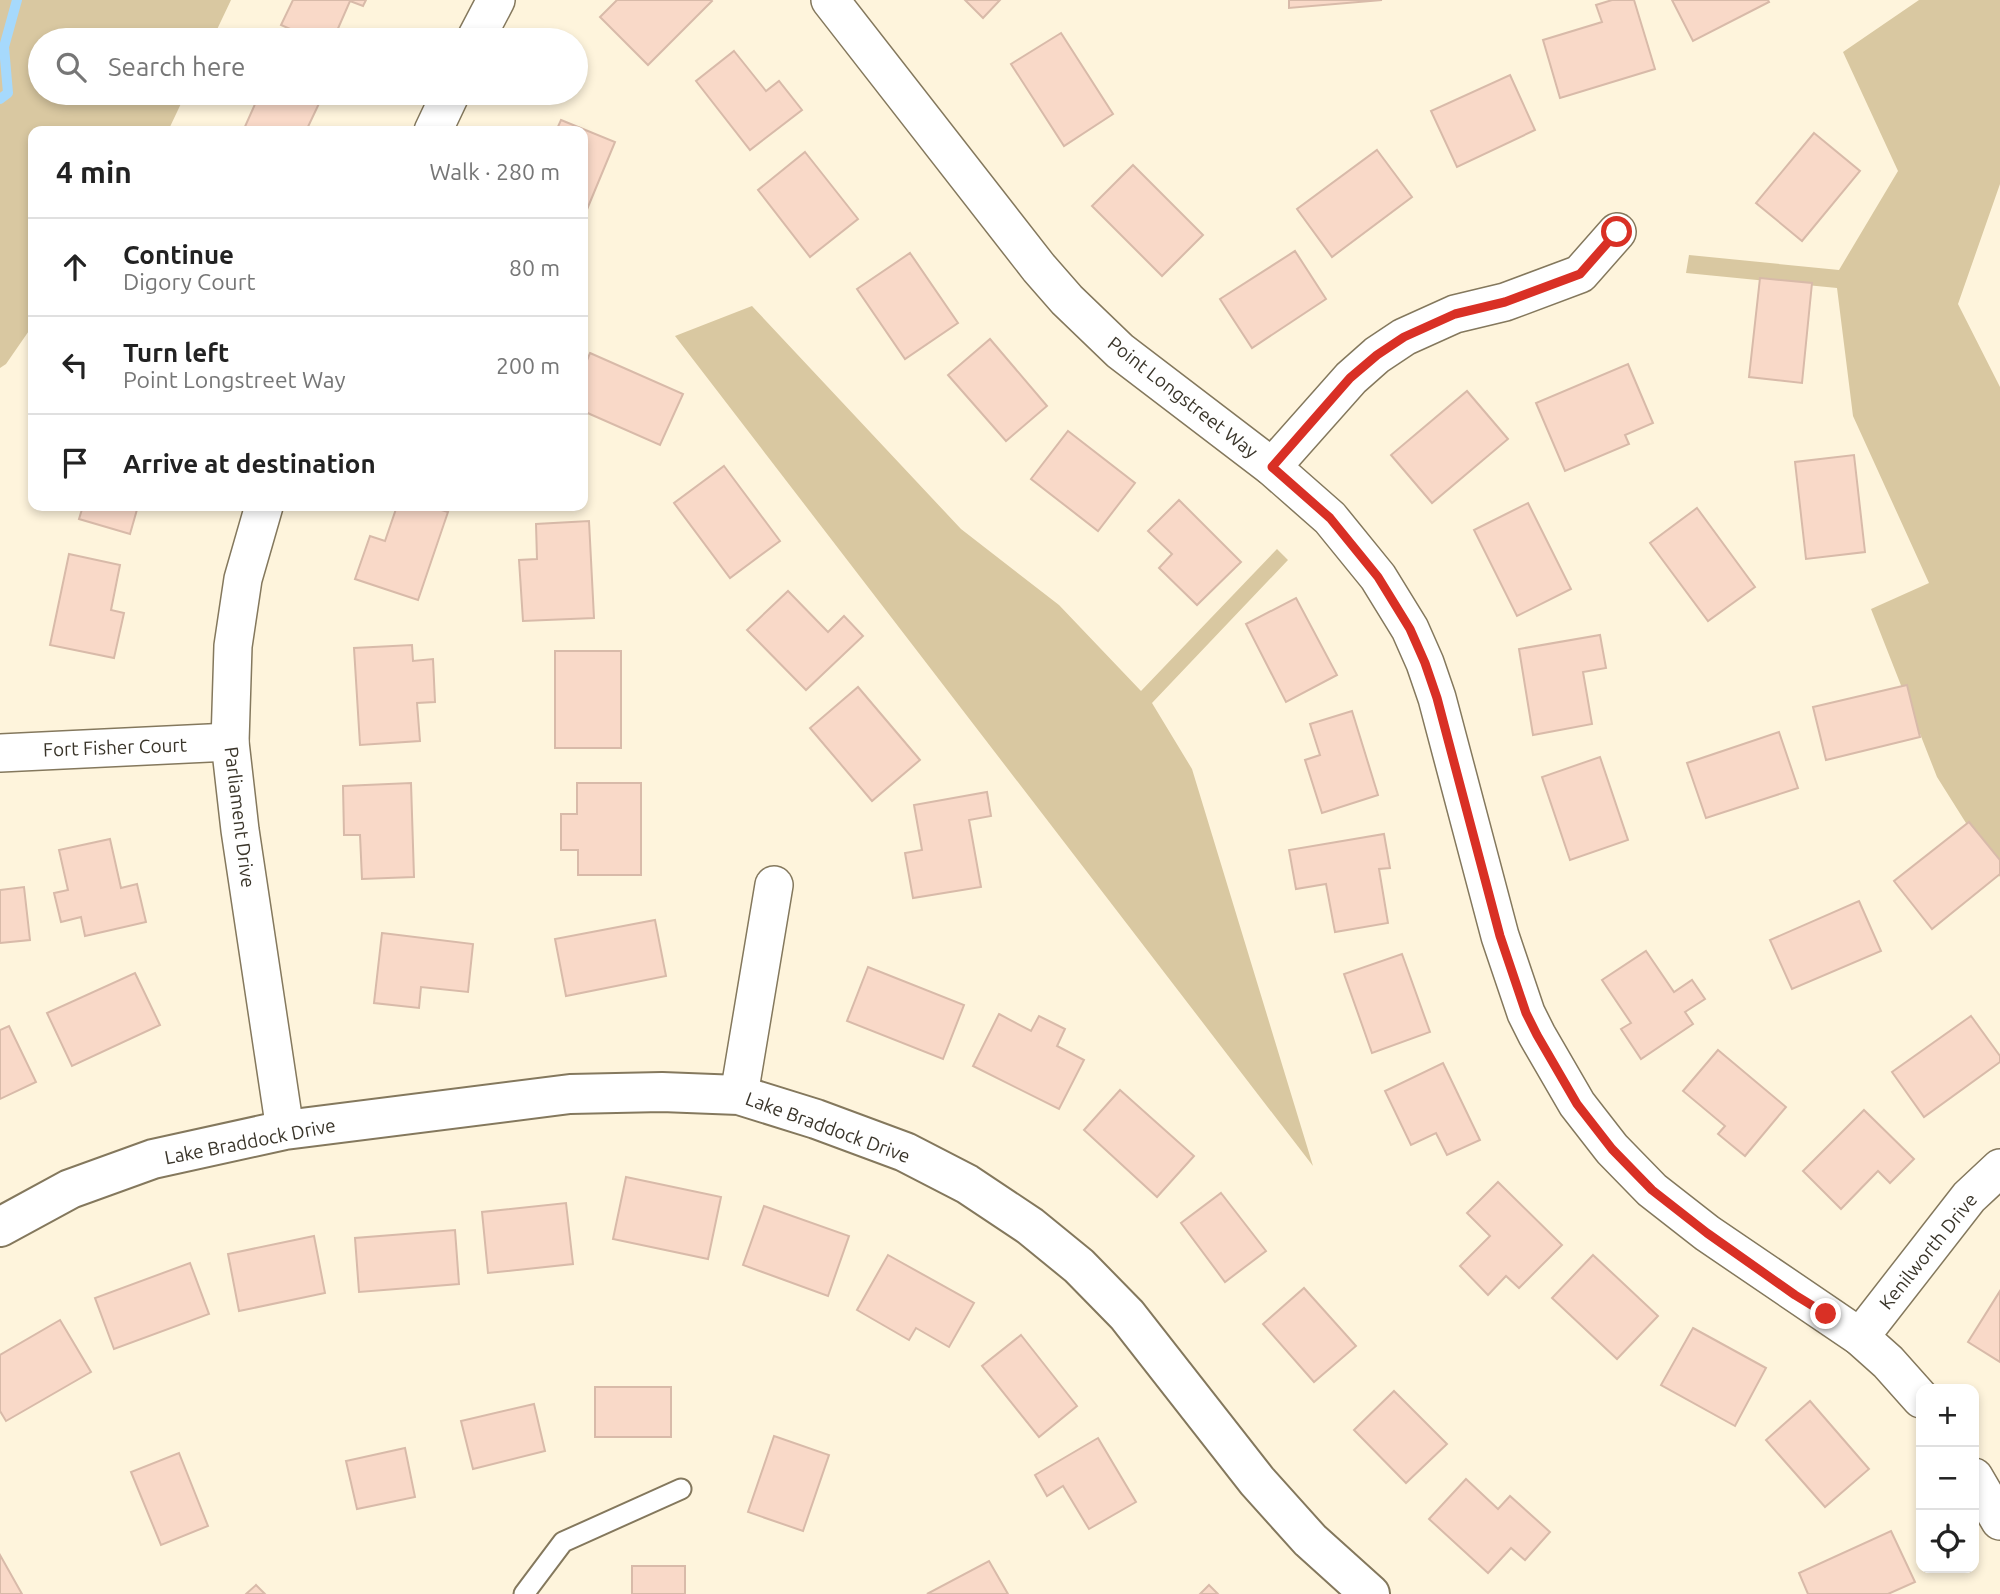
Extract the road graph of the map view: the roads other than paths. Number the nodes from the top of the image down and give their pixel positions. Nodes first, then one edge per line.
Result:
1 (496, 0) edge
2 (830, 0) edge
3 (481, 28) edge
4 (445, 105) edge
5 (435, 126) edge
6 (1617, 232) dead end
7 (1272, 467) junction
8 (263, 511) edge
9 (230, 742) junction
10 (0, 753) edge
11 (774, 885) dead end
12 (739, 1095) junction
13 (285, 1130) junction
14 (2000, 1168) edge
15 (0, 1227) edge
16 (1860, 1337) junction
17 (1916, 1393) edge
18 (1979, 1485) edge
19 (681, 1489) dead end
20 (2000, 1521) edge
21 (524, 1594) edge
22 (1370, 1594) edge

1 - 3 street
2 - 7 street, Point Longstreet Way
4 - 5 street
6 - 7 street
7 - 16 street, Point Longstreet Way
8 - 9 street, Parliament Drive
9 - 10 street, Fort Fisher Court
9 - 13 street, Parliament Drive
11 - 12 street
12 - 13 street, Lake Braddock Drive
12 - 22 street, Lake Braddock Drive
13 - 15 street, Lake Braddock Drive
14 - 16 street, Kenilworth Drive
16 - 17 street, Point Longstreet Way
18 - 20 street
19 - 21 lane

